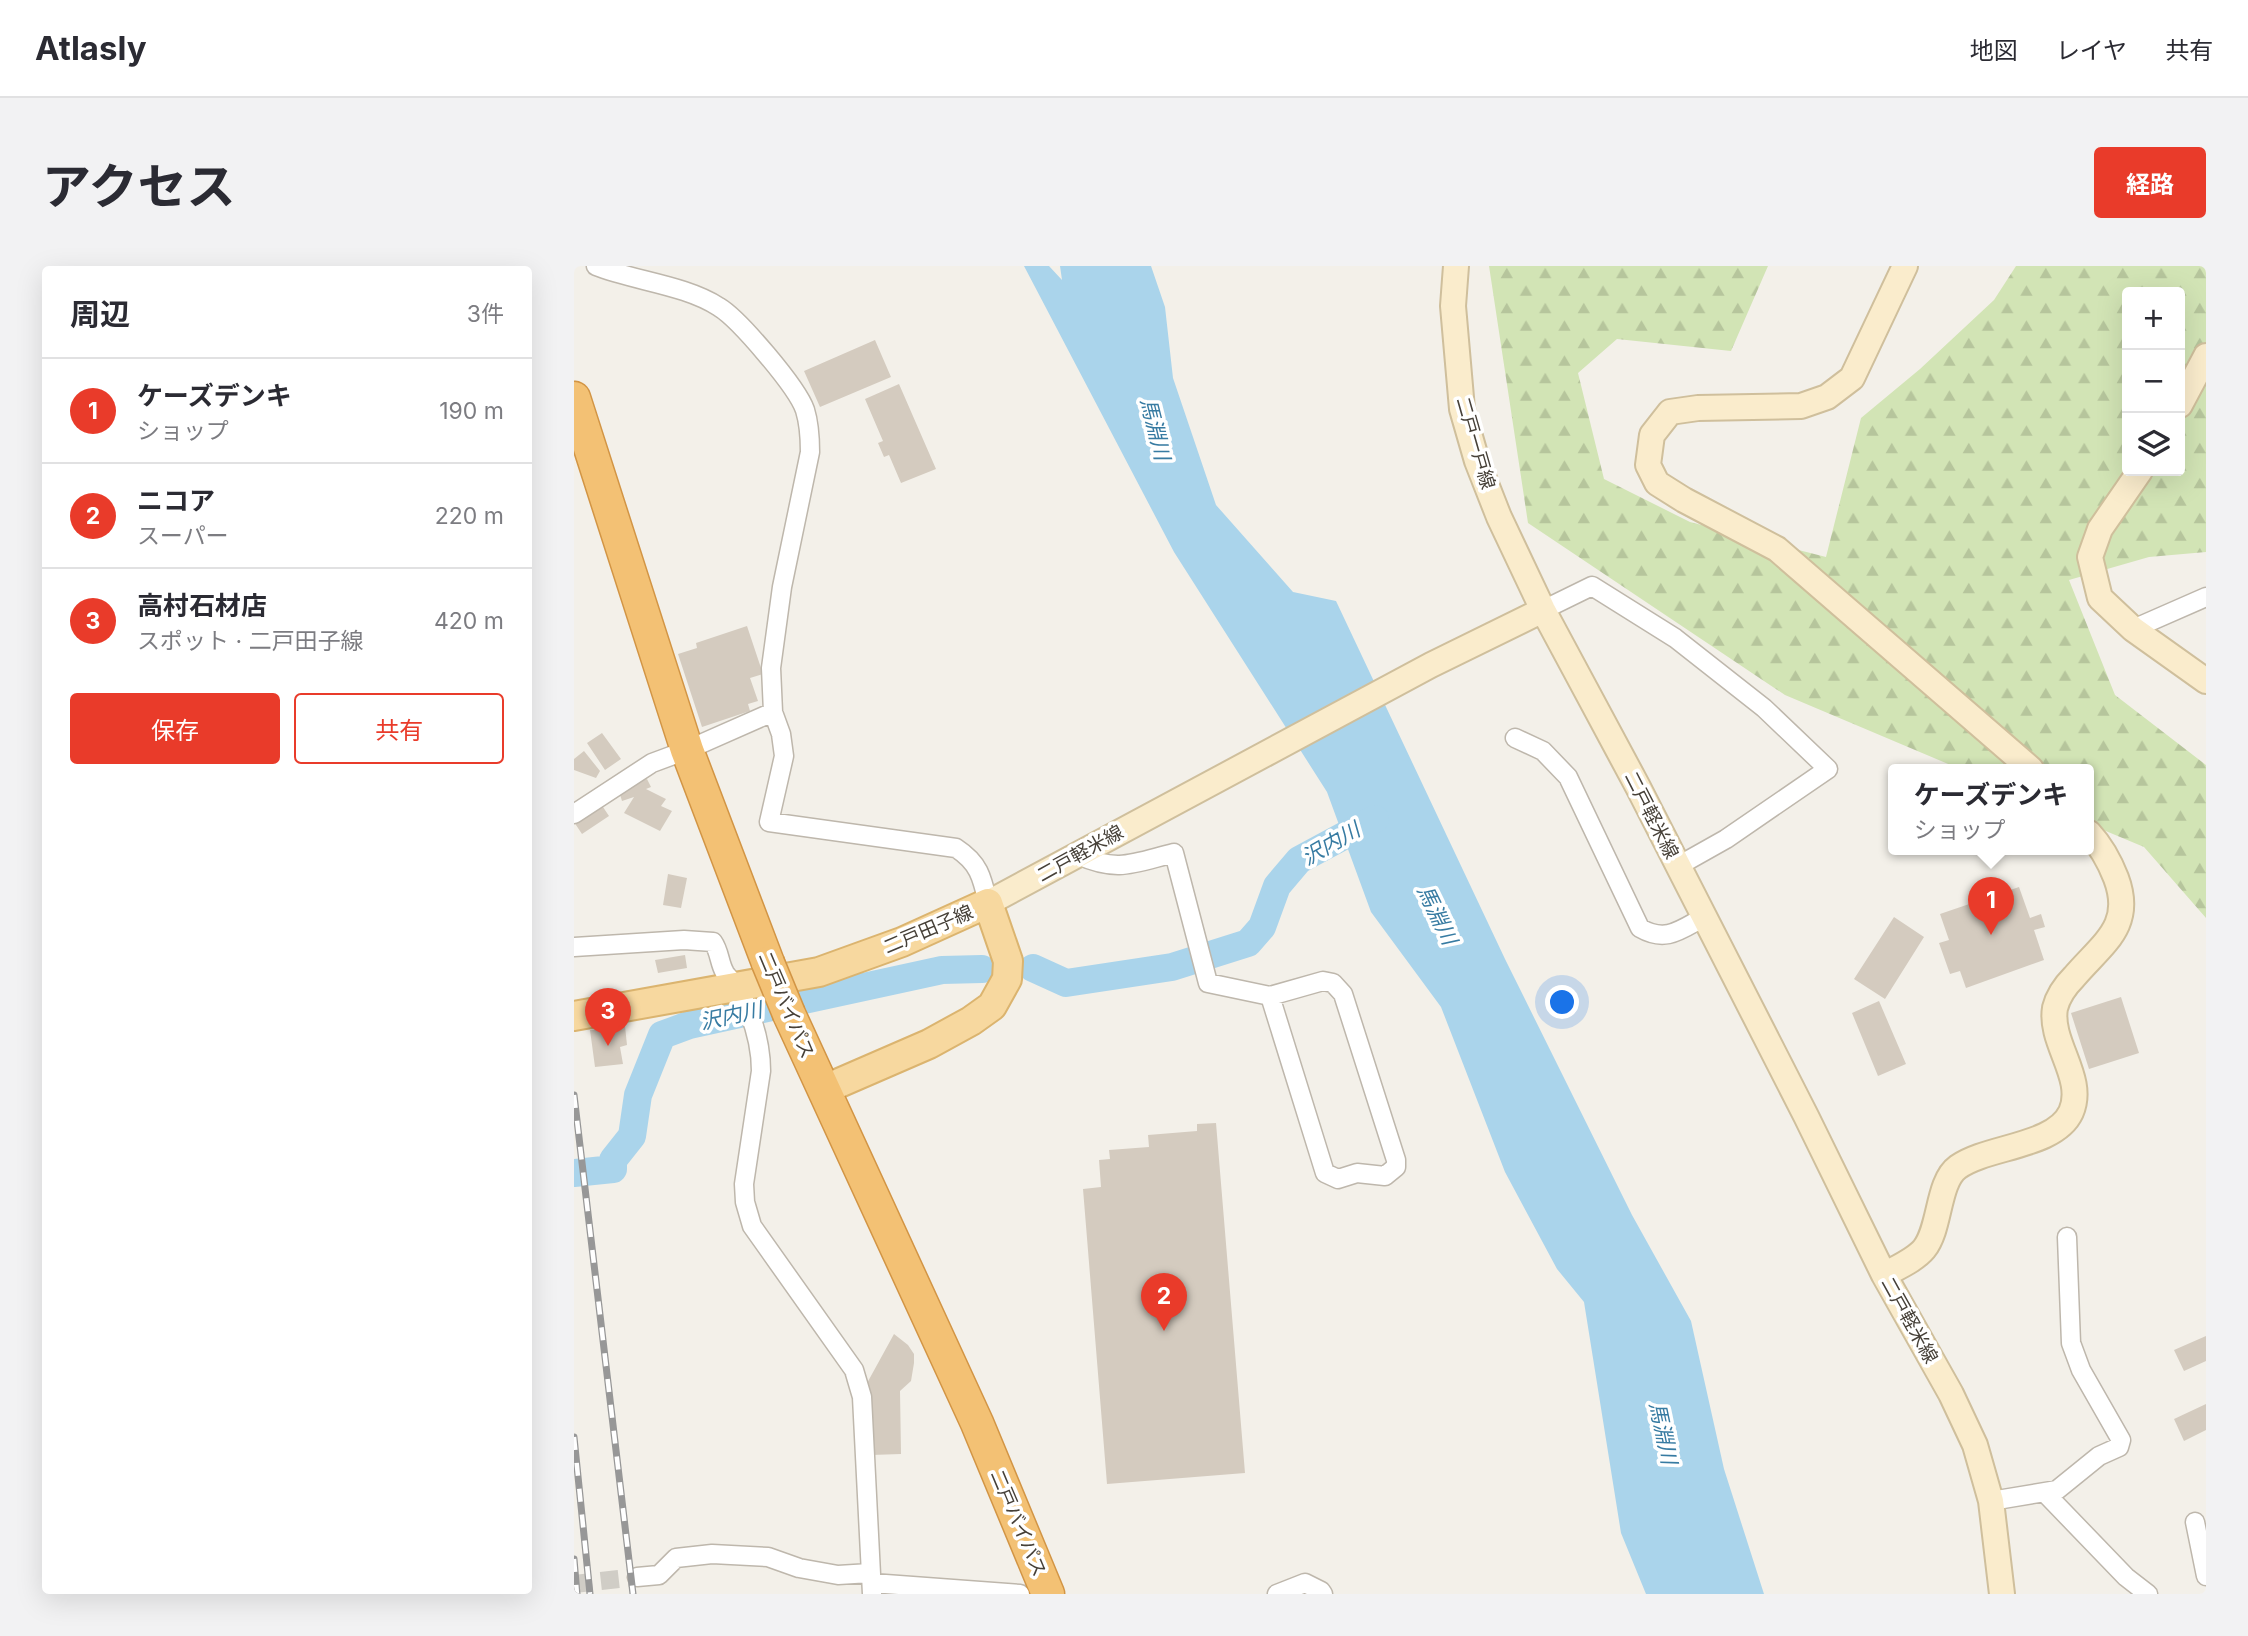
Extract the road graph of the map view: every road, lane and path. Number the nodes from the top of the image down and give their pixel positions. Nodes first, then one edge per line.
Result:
1 (596, 266) edge
2 (1456, 266) edge
3 (1905, 266) edge
4 (2206, 356) edge
5 (2185, 396) edge
6 (574, 398) edge
7 (2137, 476) edge
8 (2206, 597) edge
9 (1543, 610) junction
10 (2133, 629) junction
11 (2206, 681) edge
12 (773, 712) junction
13 (1515, 738) dead end
14 (687, 750) junction
15 (2025, 764) edge
16 (574, 814) edge
17 (2094, 838) edge
18 (1078, 855) junction
19 (1678, 866) junction
20 (988, 903) junction
21 (1704, 917) junction
22 (574, 947) edge
23 (738, 988) junction
24 (1270, 996) junction
25 (574, 1016) edge
26 (823, 1090) junction
27 (2067, 1237) dead end
28 (1884, 1275) junction
29 (2045, 1493) junction
30 (1991, 1501) junction
31 (2195, 1522) dead end
32 (2206, 1576) edge
33 (636, 1577) tunnel mouth
34 (871, 1583) edge
35 (1020, 1594) edge
36 (1048, 1594) edge
37 (1277, 1594) edge
38 (1323, 1594) edge
39 (2002, 1594) edge
40 (2148, 1594) edge

1 - 12 street
2 - 9 main road, 二戸一戸線
3 - 15 main road
4 - 5 main road
6 - 14 highway, 二戸バイパス
7 - 10 main road
8 - 10 street
9 - 18 main road, 二戸軽米線
9 - 19 main road, 二戸軽米線
9 - 19 street
10 - 11 main road
12 - 14 street
12 - 20 street
13 - 21 street
14 - 16 street
14 - 26 highway, 二戸バイパス, bridge
17 - 28 main road
18 - 20 main road, 二戸軽米線
18 - 24 street
19 - 21 main road, 二戸軽米線
20 - 23 main road, 二戸田子線
20 - 26 main road, 二戸田子線
21 - 28 main road, 二戸軽米線
22 - 23 street
23 - 25 main road, 二戸田子線
23 - 34 street
24 - 24 street
26 - 36 highway, 二戸バイパス
27 - 29 street
28 - 30 main road, 二戸軽米線
29 - 30 street
29 - 40 street
30 - 39 main road, 二戸軽米線
31 - 32 street
33 - 34 street
34 - 35 street
37 - 38 street

